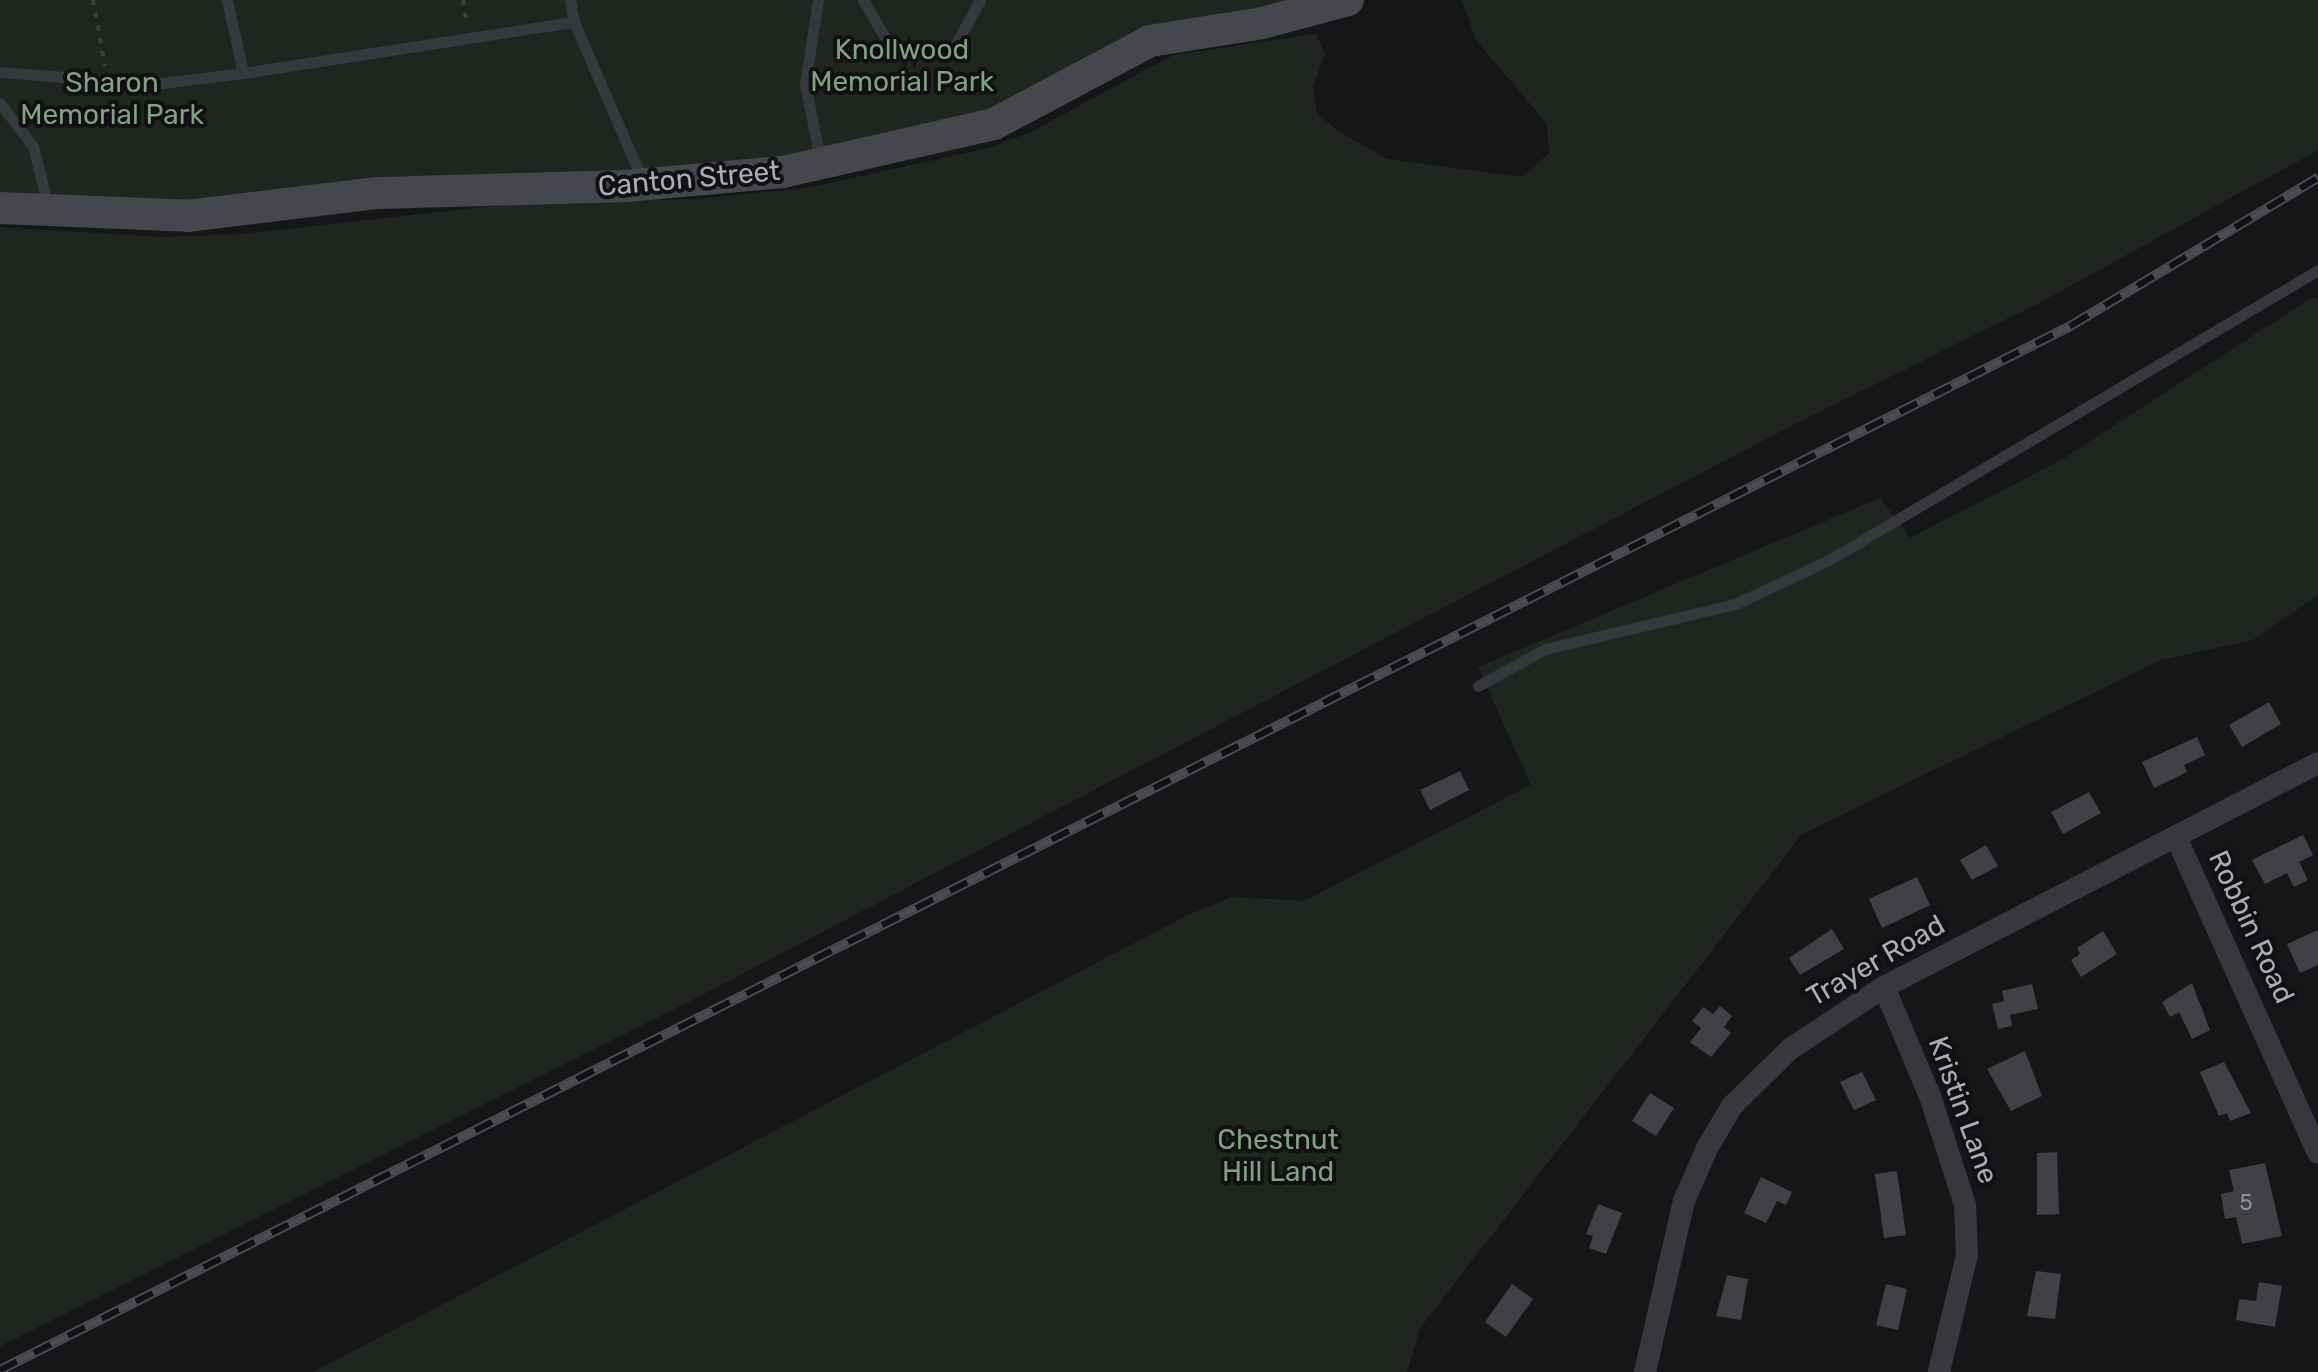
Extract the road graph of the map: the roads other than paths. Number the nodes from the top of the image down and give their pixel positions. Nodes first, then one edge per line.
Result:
1 (228, 0) edge
2 (570, 0) edge
3 (818, 0) edge
4 (863, 0) edge
5 (980, 0) edge
6 (1348, 0) edge
7 (574, 22) junction
8 (0, 72) edge
9 (243, 73) junction
10 (0, 103) edge
11 (822, 166) junction
12 (644, 184) junction
13 (0, 208) edge
14 (49, 211) junction
15 (2318, 270) edge
16 (1478, 686) dead end
17 (2318, 762) edge
18 (2176, 837) junction
19 (1884, 988) junction
20 (2318, 1153) edge
21 (1645, 1372) edge
22 (1939, 1372) edge

1 - 9 lane
2 - 7 lane
3 - 11 lane
4 - 5 lane
6 - 11 street, Canton Street
7 - 9 lane
7 - 12 lane
8 - 9 lane
10 - 14 lane
11 - 12 street, Canton Street
12 - 14 street, Canton Street
13 - 14 street, Canton Street
15 - 16 lane
17 - 18 street, Trayer Road
18 - 19 street, Trayer Road
18 - 20 street, Robbin Road
19 - 21 street, Trayer Road
19 - 22 street, Kristin Lane

